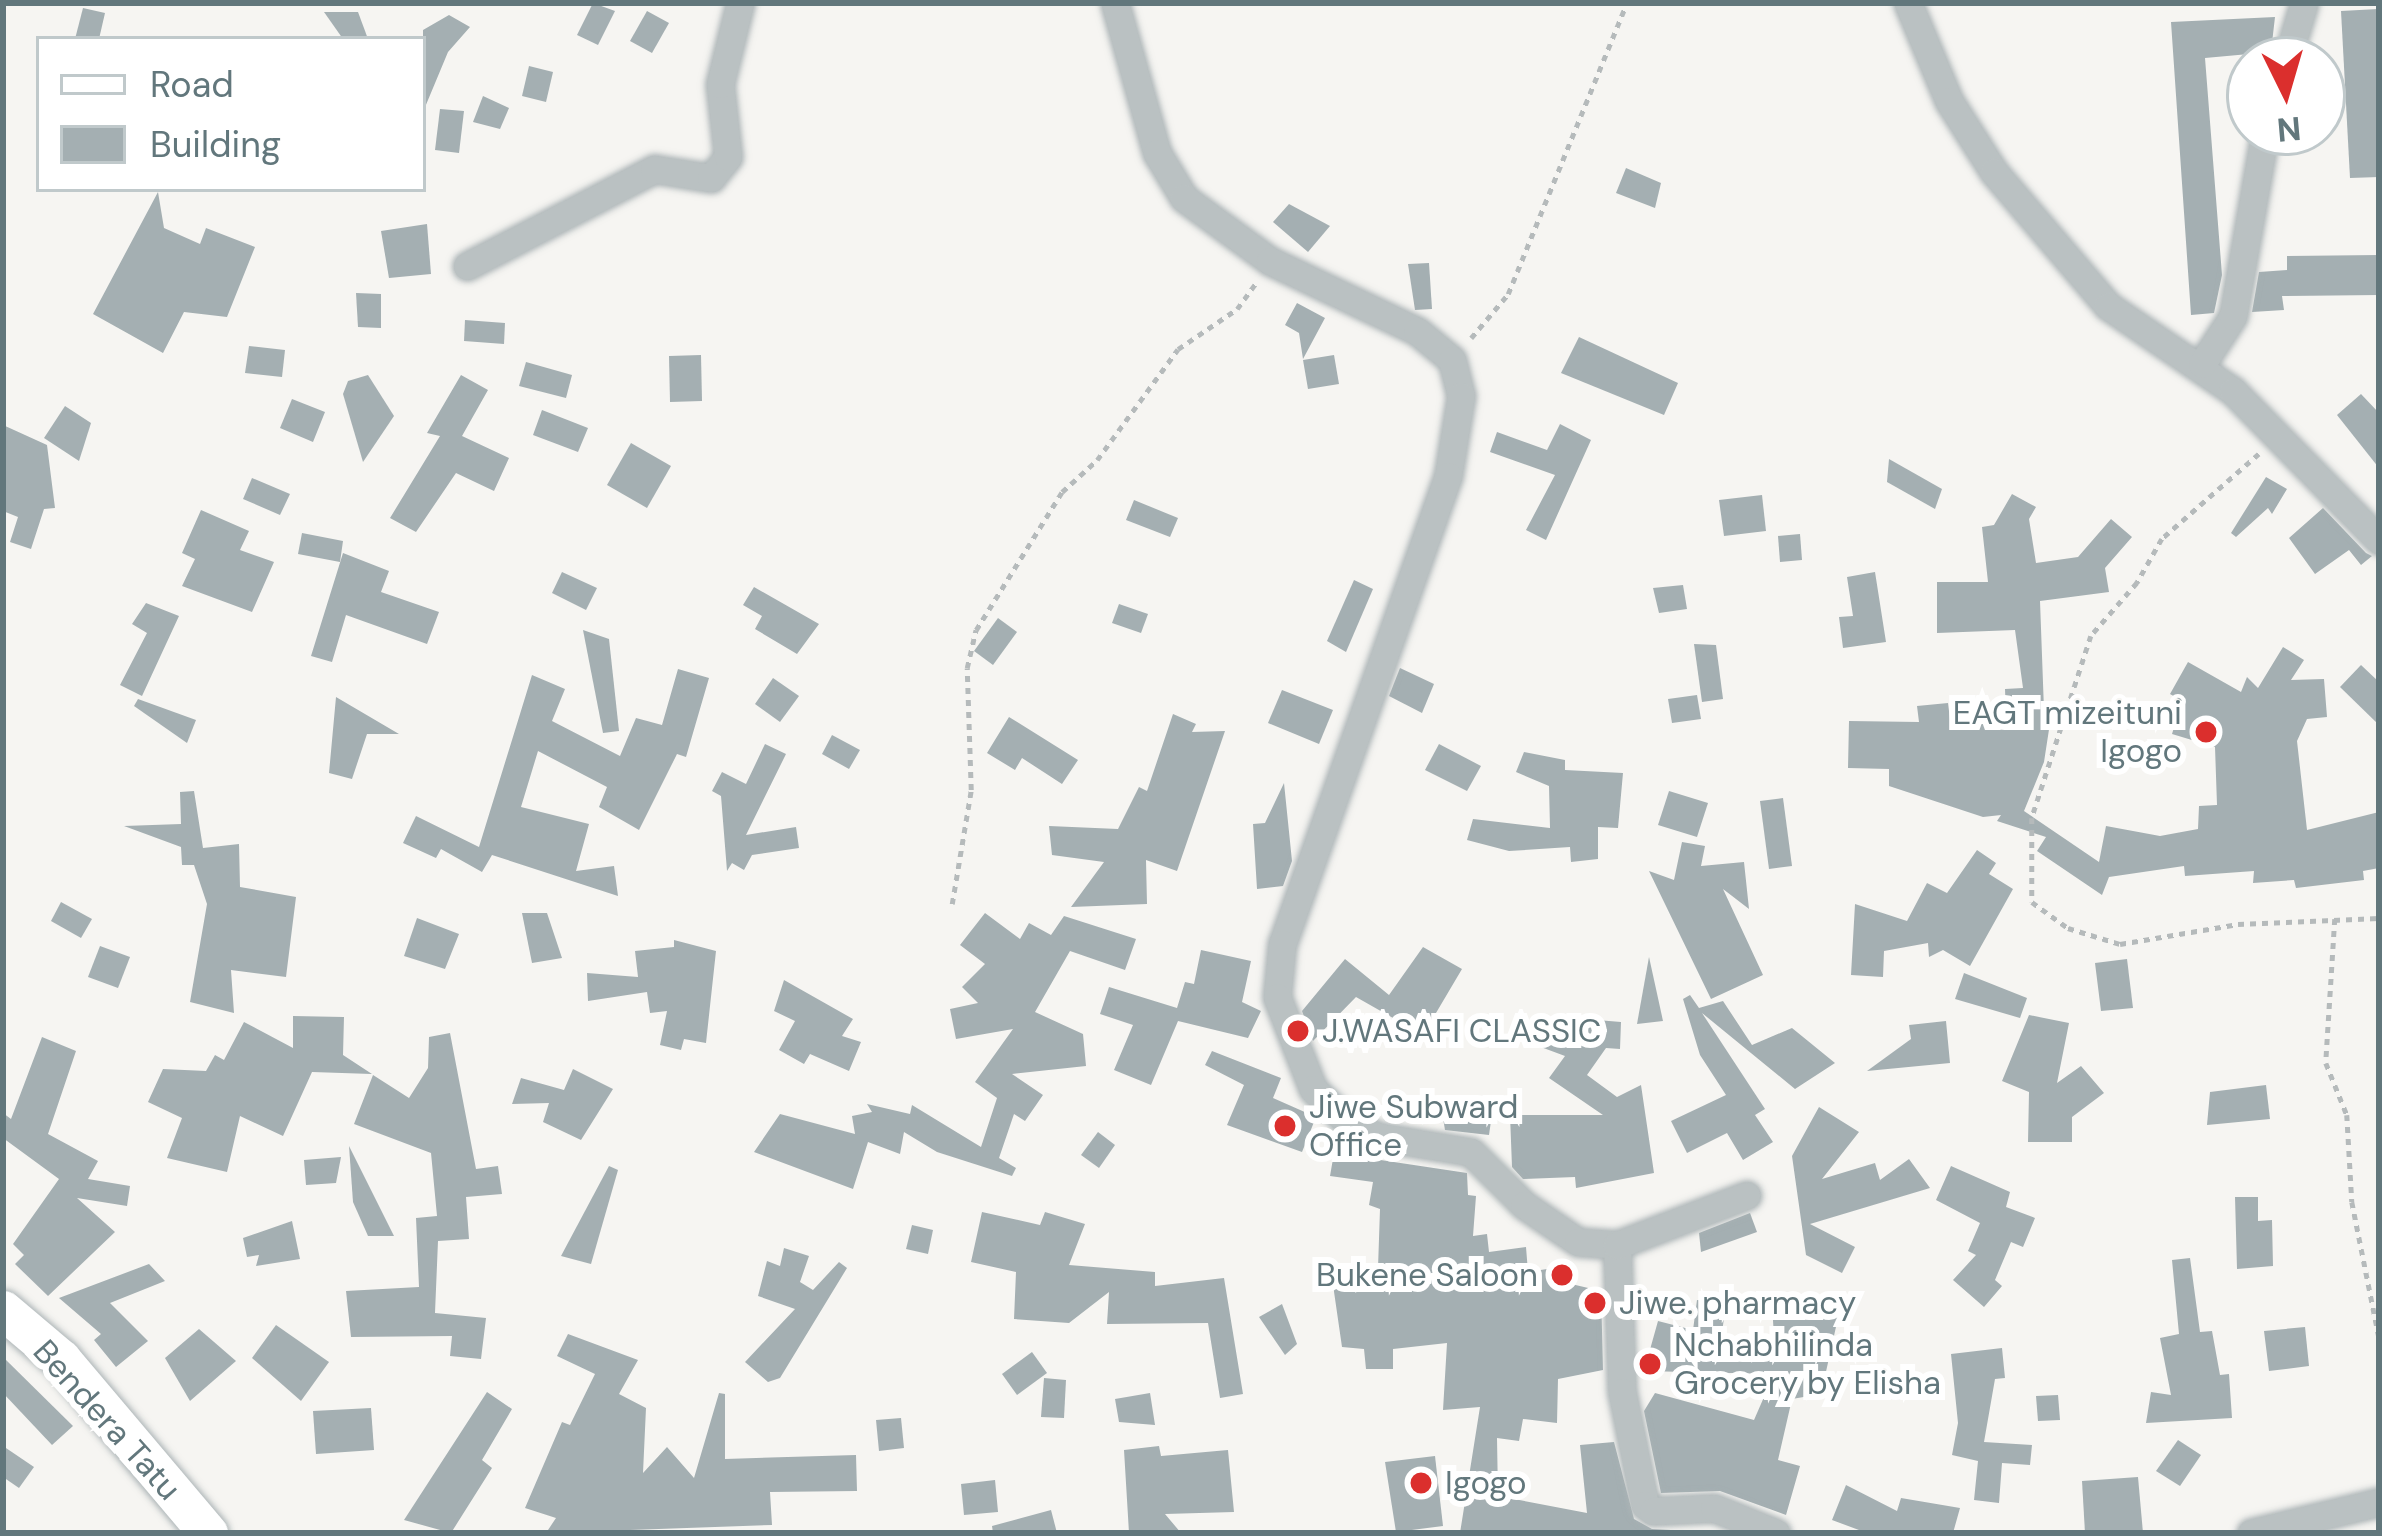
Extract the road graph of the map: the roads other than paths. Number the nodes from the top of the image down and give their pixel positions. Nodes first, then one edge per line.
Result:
1 (740, 3) edge
2 (1115, 3) edge
3 (1908, 3) edge
4 (2304, 3) edge
5 (2294, 36) edge
6 (2261, 156) edge
7 (467, 266) dead end
8 (2202, 364) junction
9 (2379, 541) edge
10 (1747, 1195) dead end
11 (1617, 1245) junction
12 (3, 1310) edge
13 (2379, 1502) edge
14 (208, 1533) edge
15 (1776, 1533) edge
16 (2251, 1533) edge

1 - 7 street
2 - 11 street
3 - 8 street
4 - 5 street
6 - 8 street
8 - 9 street
10 - 11 street
11 - 15 street
12 - 14 main road, Bendera Tatu
13 - 16 street

